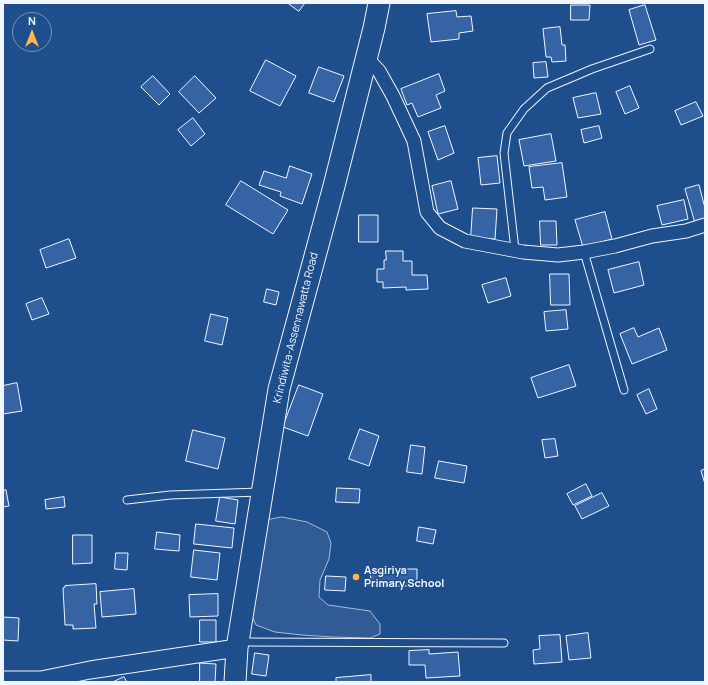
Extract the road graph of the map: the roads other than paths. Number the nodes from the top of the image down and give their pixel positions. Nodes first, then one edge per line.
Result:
1 (379, 3) edge
2 (650, 49) dead end
3 (367, 58) junction
4 (705, 225) edge
5 (515, 250) junction
6 (584, 252) junction
7 (624, 390) dead end
8 (262, 492) junction
9 (127, 500) dead end
10 (504, 643) dead end
11 (238, 645) junction
12 (3, 680) edge
13 (235, 682) edge

1 - 3 main road, Krindiwita-Assennawatta Road
2 - 5 lane
3 - 5 street
3 - 8 main road, Krindiwita-Assennawatta Road
4 - 6 street
5 - 6 street
6 - 7 lane
8 - 9 lane
8 - 11 main road, Krindiwita-Assennawatta Road
10 - 11 lane
11 - 12 street
11 - 13 main road, Krindiwita-Assennawatta Road

